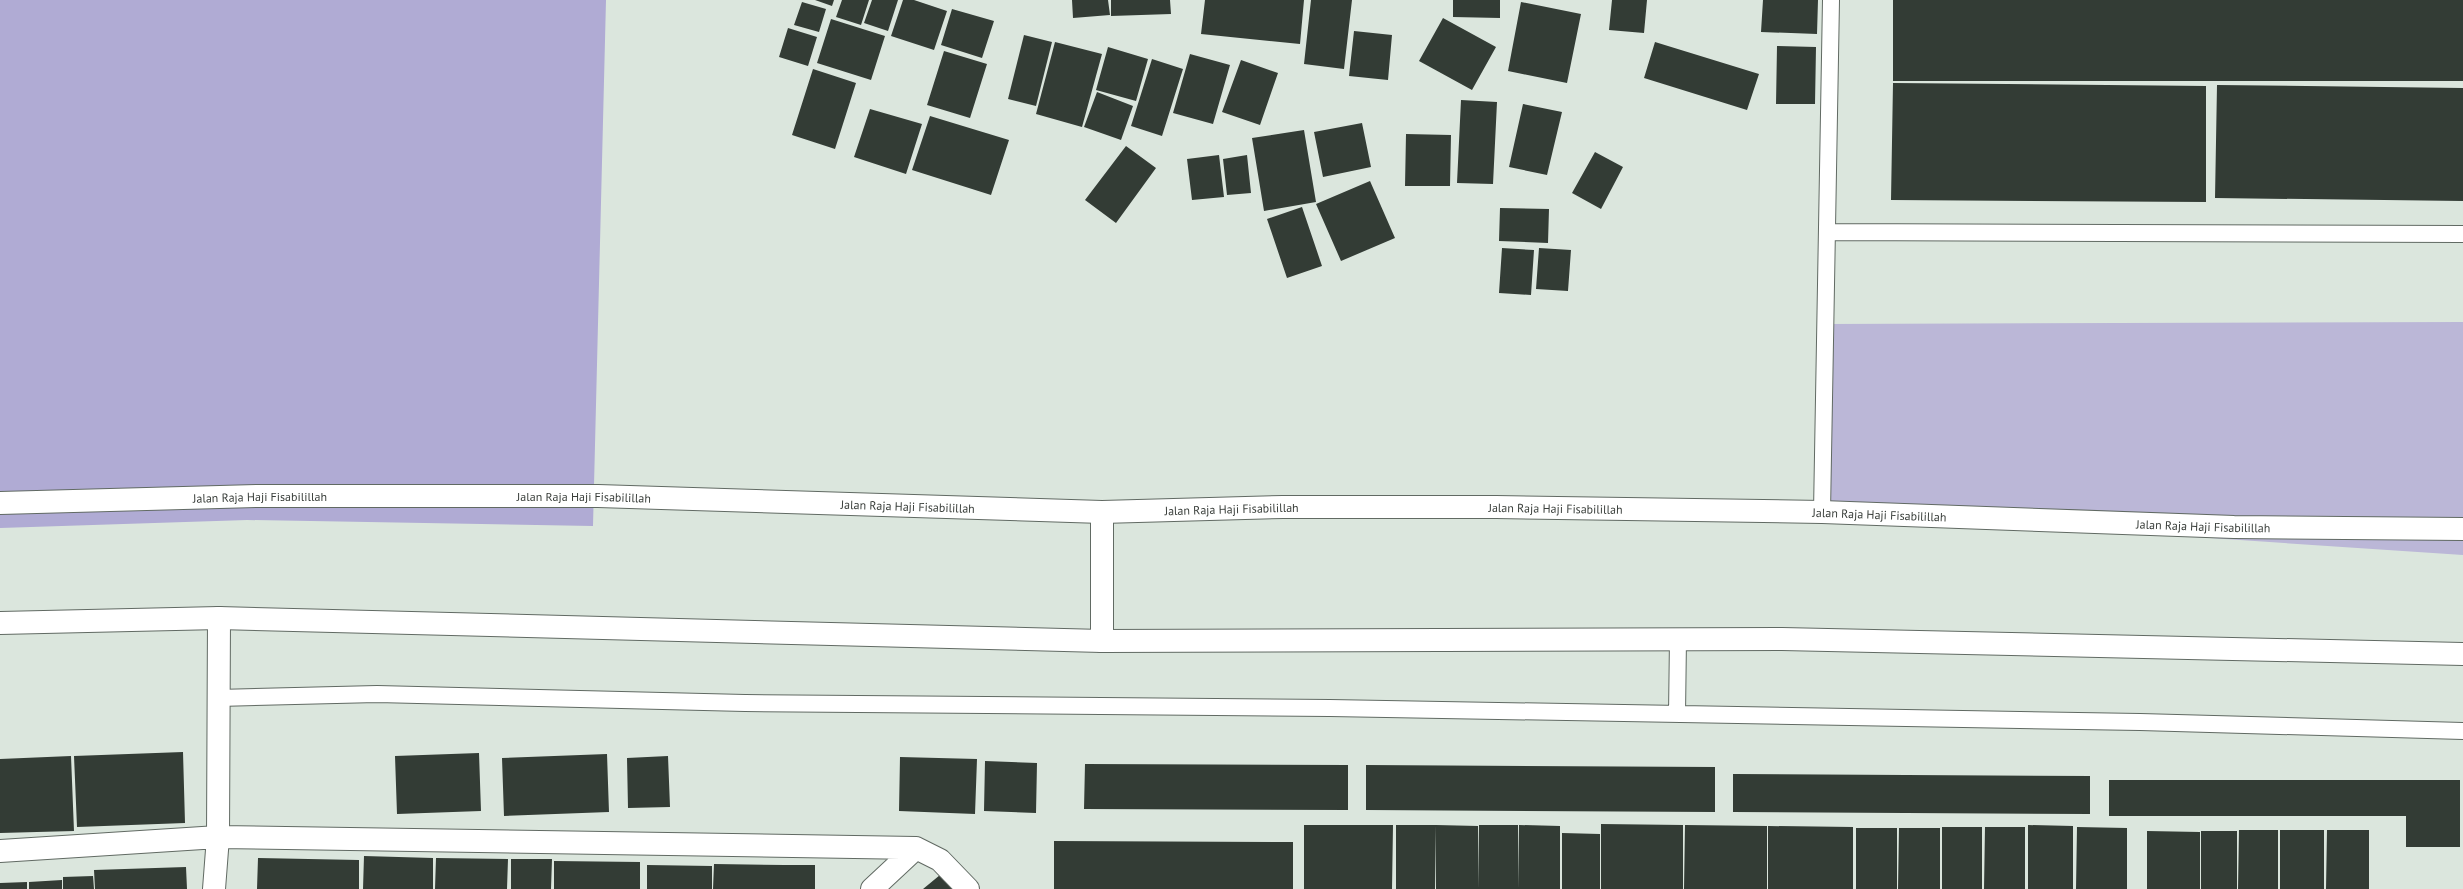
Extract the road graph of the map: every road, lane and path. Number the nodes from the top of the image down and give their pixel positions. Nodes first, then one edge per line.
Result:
1 (1831, 0) edge
2 (1828, 232) junction
3 (2463, 234) edge
4 (0, 503) edge
5 (1102, 512) junction
6 (1822, 512) junction
7 (2463, 529) edge
8 (219, 618) junction
9 (0, 623) edge
10 (1678, 639) junction
11 (1102, 641) junction
12 (2463, 654) edge
13 (218, 698) junction
14 (1677, 714) junction
15 (2463, 731) edge
16 (218, 837) junction
17 (916, 848) junction
18 (0, 851) edge
19 (214, 889) edge
20 (872, 889) edge
21 (968, 889) edge

1 - 2 lane
2 - 3 lane
2 - 6 lane
4 - 5 main road, Jalan Raja Haji Fisabilillah
5 - 6 main road, Jalan Raja Haji Fisabilillah
5 - 11 main road
6 - 7 main road, Jalan Raja Haji Fisabilillah
8 - 9 main road
8 - 11 main road
8 - 13 main road
10 - 11 main road
10 - 12 main road
10 - 14 lane
13 - 14 lane
13 - 16 main road
14 - 15 lane
16 - 17 main road
16 - 18 main road
16 - 19 main road
17 - 20 main road
17 - 21 main road

